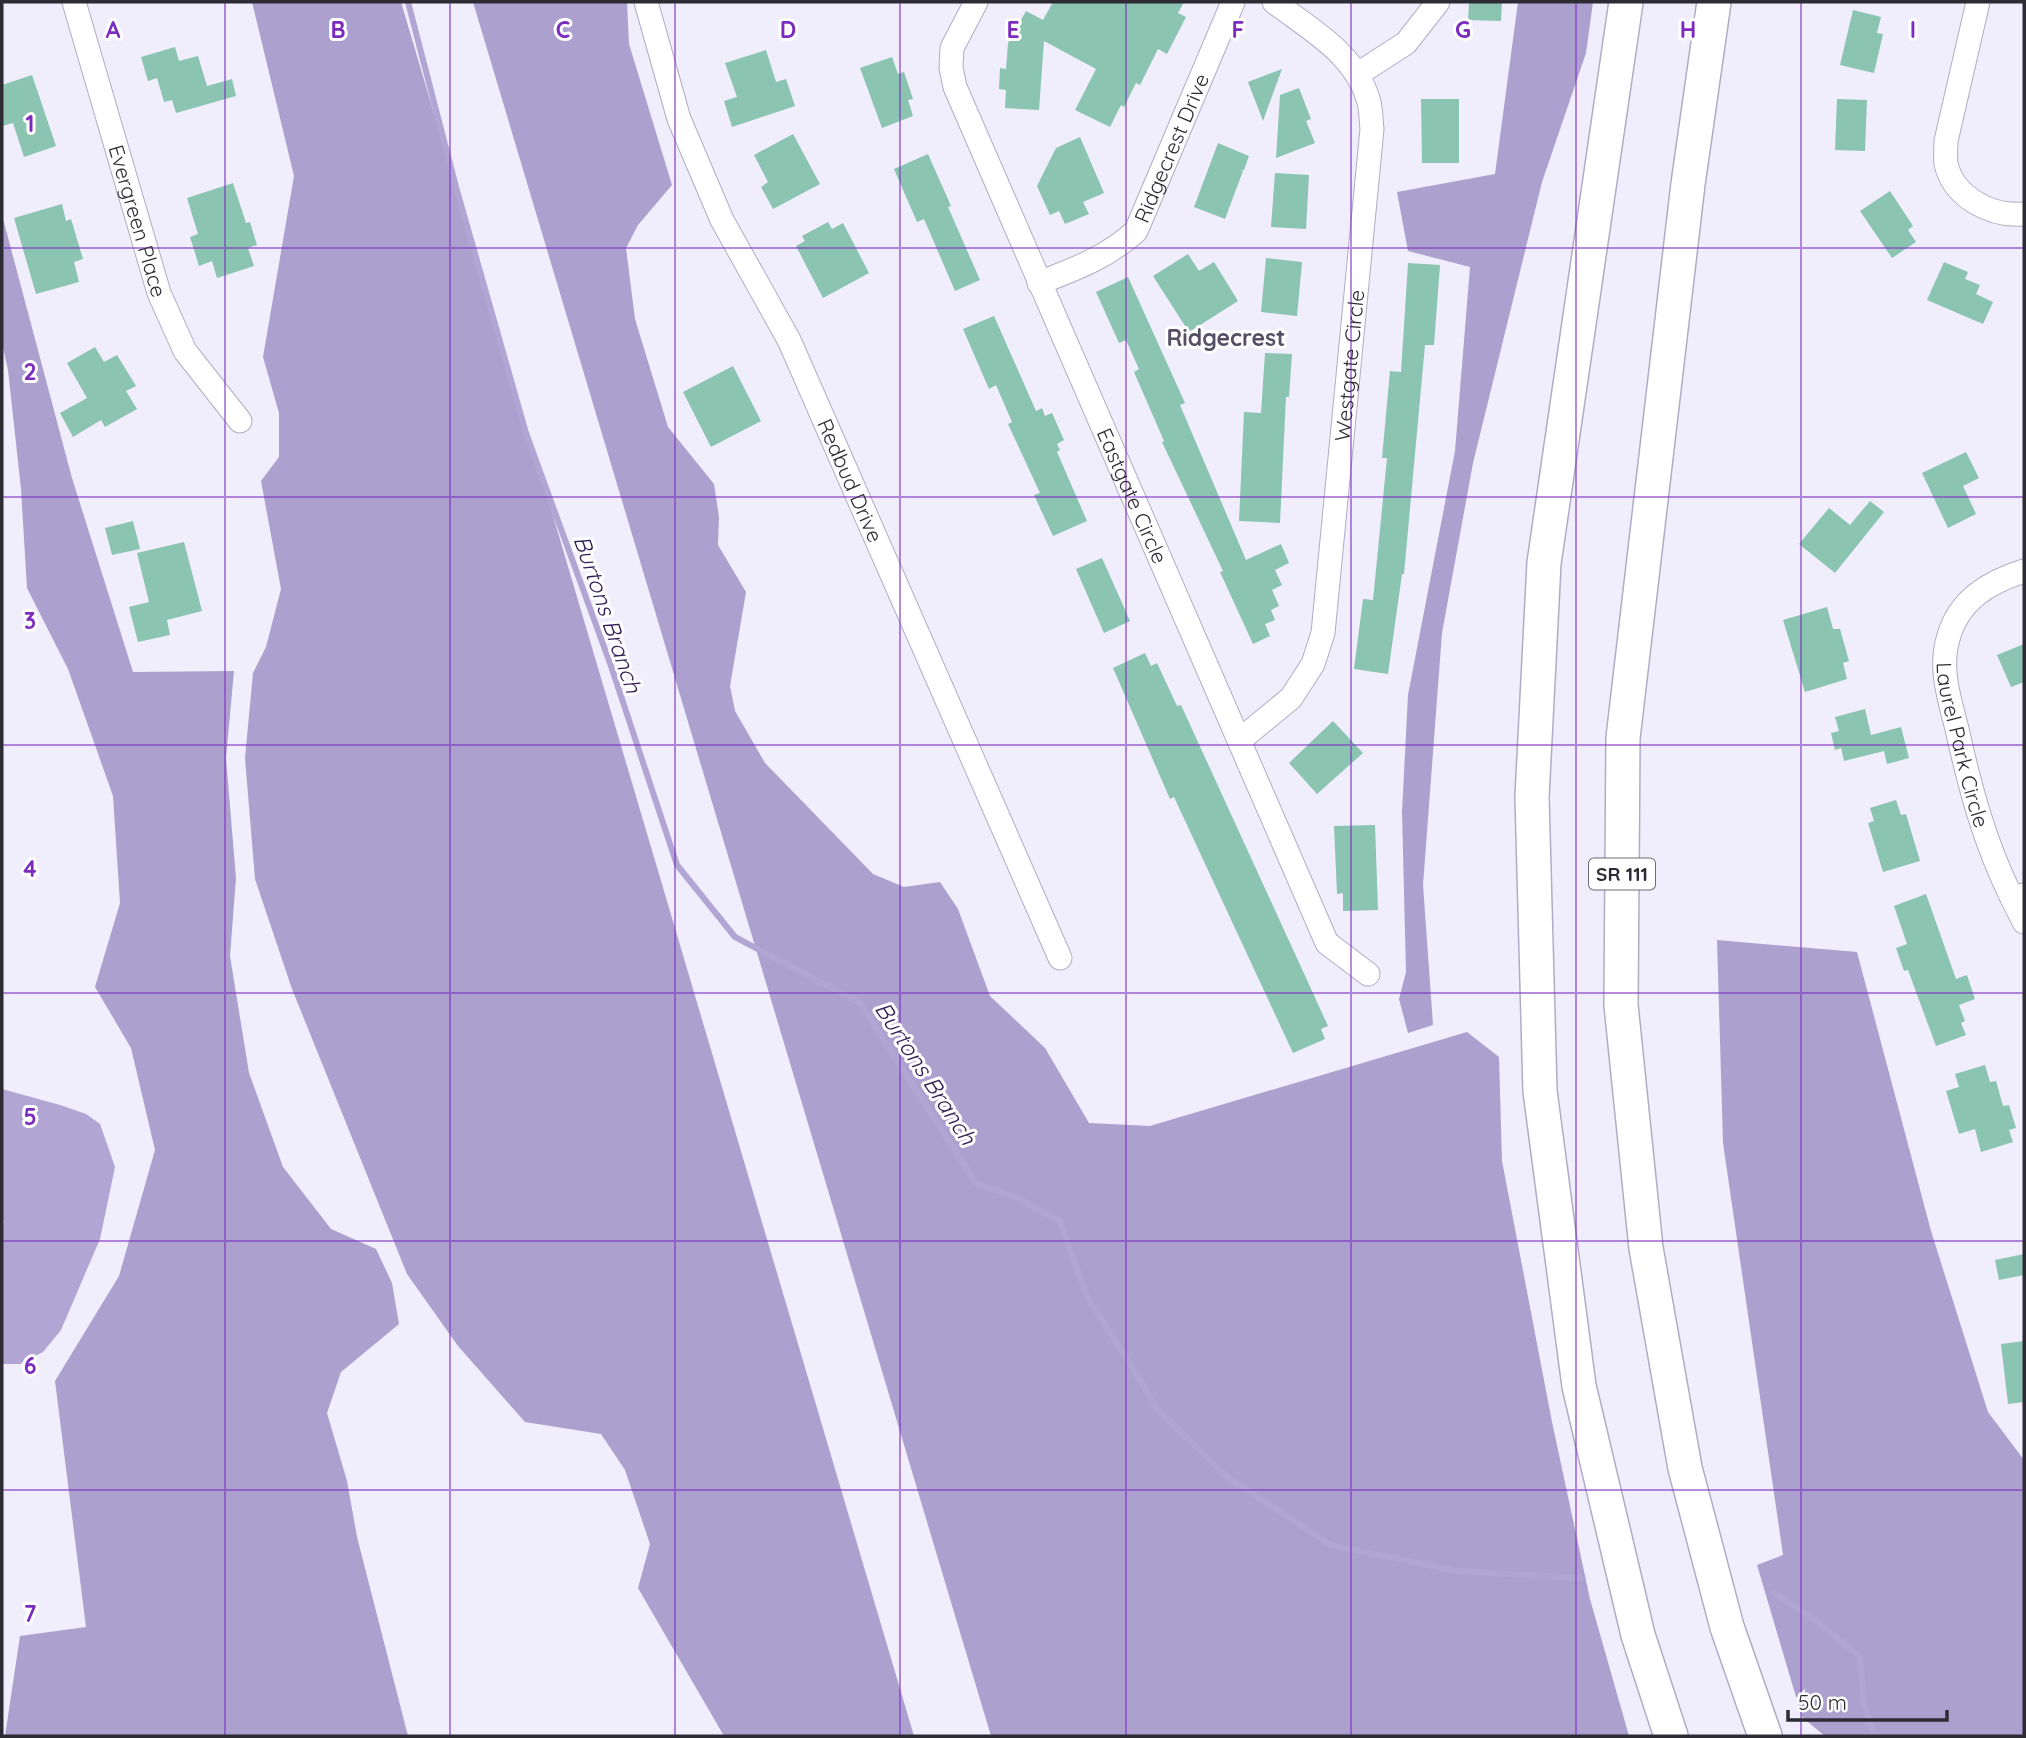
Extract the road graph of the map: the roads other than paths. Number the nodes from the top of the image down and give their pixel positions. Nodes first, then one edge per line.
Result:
1 (74, 2) edge
2 (646, 2) edge
3 (976, 2) edge
4 (1233, 2) edge
5 (1274, 2) edge
6 (1438, 2) edge
7 (1626, 2) edge
8 (1714, 2) edge
9 (1978, 2) edge
10 (1358, 74) junction
11 (2024, 214) edge
12 (1039, 283) junction
13 (240, 421) dead end
14 (2024, 571) edge
15 (1240, 740) junction
16 (2018, 896) edge
17 (2024, 922) edge
18 (1060, 958) dead end
19 (1368, 974) dead end
20 (1671, 1736) edge
21 (1765, 1736) edge

1 - 13 street, Evergreen Place
2 - 18 street, Redbud Drive
3 - 12 street, Eastgate Circle
4 - 12 street, Ridgecrest Drive
5 - 10 street, Westgate Circle
6 - 10 street
7 - 20 highway
8 - 21 highway, SR 111
9 - 11 street
10 - 15 street, Westgate Circle
12 - 15 street, Eastgate Circle
14 - 16 street, Laurel Park Circle
15 - 19 street, Eastgate Circle
16 - 17 street, Laurel Park Circle

